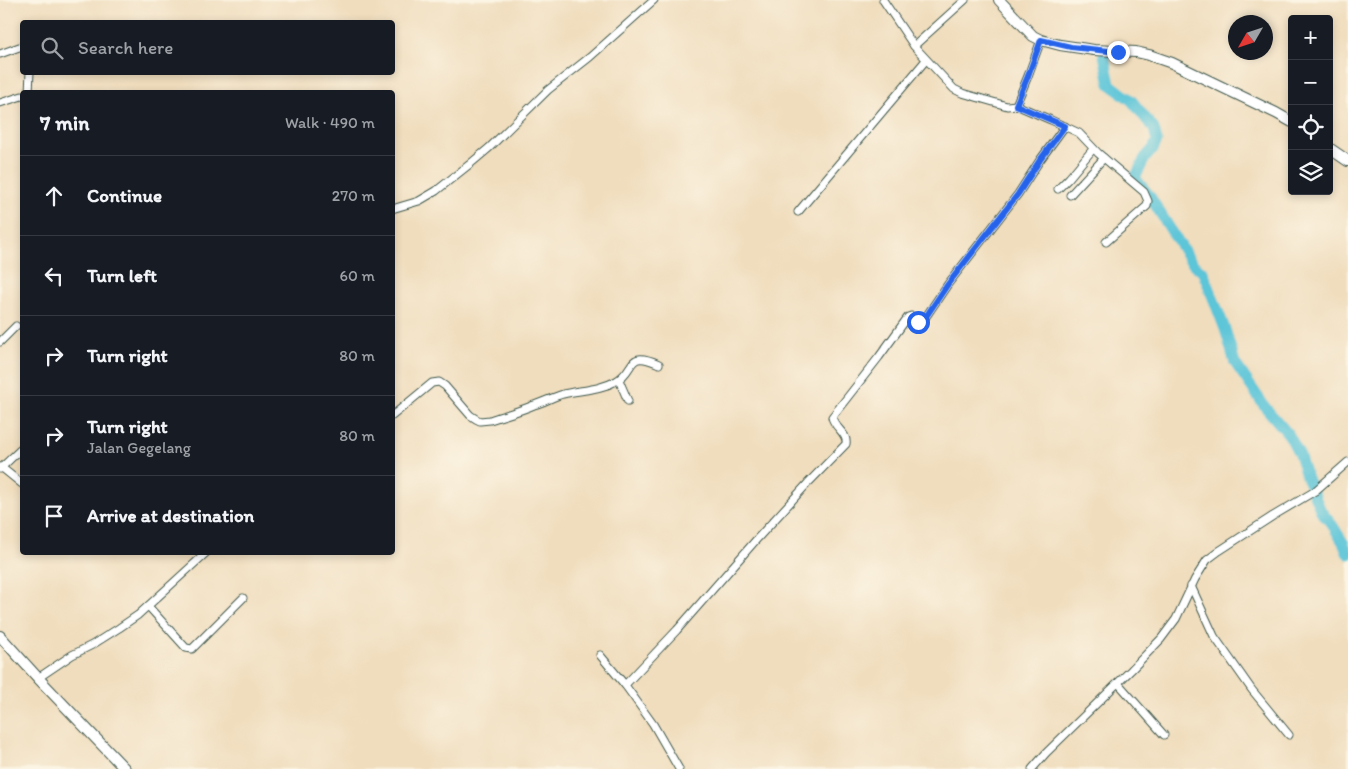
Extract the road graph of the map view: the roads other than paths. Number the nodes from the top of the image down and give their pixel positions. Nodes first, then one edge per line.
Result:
1 (654, 0) edge
2 (883, 0) edge
3 (965, 0) edge
4 (999, 0) edge
5 (1041, 40) junction
6 (914, 46) junction
7 (20, 47) edge
8 (0, 54) edge
9 (926, 60) junction
10 (30, 75) edge
11 (29, 90) edge
12 (20, 96) edge
13 (0, 103) edge
14 (1016, 105) junction
15 (1288, 120) edge
16 (1065, 126) junction
17 (1093, 148) junction
18 (1332, 150) edge
19 (1104, 158) junction
20 (1348, 161) edge
21 (1058, 190) dead end
22 (1070, 194) dead end
23 (395, 208) edge
24 (798, 212) dead end
25 (1106, 242) dead end
26 (16, 326) dead end
27 (0, 342) edge
28 (659, 364) dead end
29 (619, 380) junction
30 (628, 401) dead end
31 (395, 414) edge
32 (20, 450) edge
33 (1348, 462) edge
34 (1, 468) edge
35 (20, 482) edge
36 (204, 555) edge
37 (1192, 586) junction
38 (243, 598) dead end
39 (148, 606) junction
40 (0, 636) edge
41 (600, 655) dead end
42 (38, 678) junction
43 (1118, 683) junction
44 (625, 686) junction
45 (1164, 735) dead end
46 (1289, 735) dead end
47 (125, 769) edge
48 (679, 769) edge
49 (1032, 769) edge

1 - 23 street
2 - 6 street
3 - 6 street
4 - 5 street
5 - 14 street
5 - 15 street
6 - 9 street
7 - 8 street
9 - 14 street
9 - 24 street
10 - 11 street
12 - 13 street
14 - 16 street
16 - 17 street
16 - 44 street
17 - 19 street
17 - 21 street
18 - 20 street
19 - 22 street
19 - 25 street
26 - 27 street
28 - 29 street
29 - 30 street
29 - 31 street
32 - 34 street
33 - 37 street
34 - 35 street
36 - 39 street
37 - 43 street
37 - 46 street
38 - 39 street
39 - 42 street
40 - 42 street
41 - 44 street
42 - 47 street
43 - 45 street
43 - 49 street
44 - 48 street

